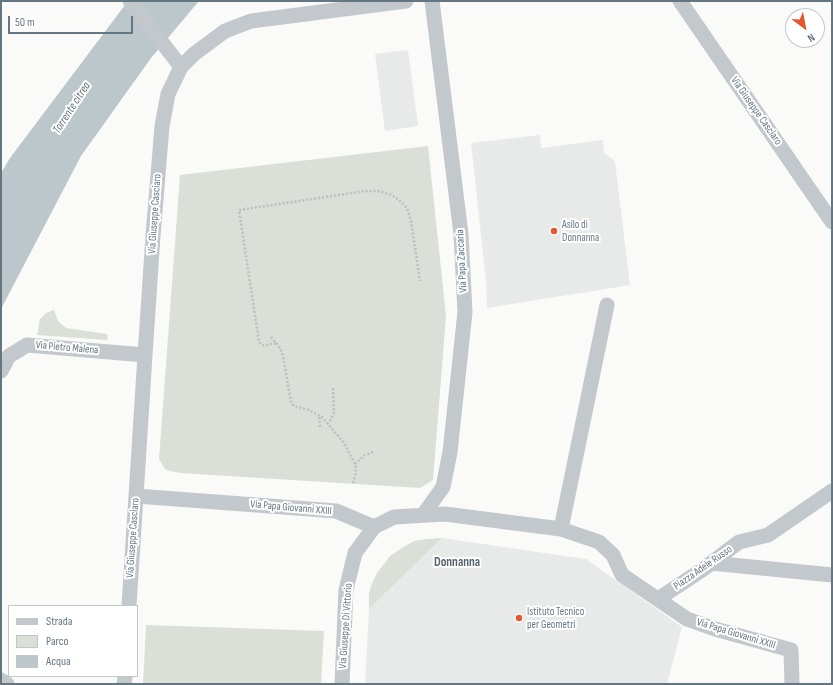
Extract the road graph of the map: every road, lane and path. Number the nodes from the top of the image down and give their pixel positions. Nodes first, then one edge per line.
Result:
1 (130, 1) edge
2 (399, 1) edge
3 (432, 1) edge
4 (680, 1) edge
5 (181, 67) junction
6 (832, 222) edge
7 (420, 281) dead end
8 (607, 305) dead end
9 (272, 337) dead end
10 (276, 343) junction
11 (144, 355) junction
12 (1, 371) edge
13 (333, 388) dead end
14 (320, 417) junction
15 (327, 424) junction
16 (320, 427) dead end
17 (374, 452) dead end
18 (354, 464) junction
19 (353, 484) dead end
20 (832, 491) edge
21 (136, 496) junction
22 (423, 515) junction
23 (374, 527) junction
24 (561, 529) junction
25 (711, 563) junction
26 (832, 575) edge
27 (658, 600) junction
28 (129, 605) edge
29 (1, 680) edge
30 (6, 684) edge
31 (342, 684) edge
32 (792, 684) edge

1 - 5 street
2 - 5 street, Via Giuseppe Casciaro
3 - 22 street, Via Papa Zaccaria
4 - 6 street, Via Giuseppe Casciaro
5 - 11 street, Via Giuseppe Casciaro
7 - 10 path
8 - 24 street
9 - 10 path
10 - 14 path
11 - 12 street, Via Pietro Malena
11 - 21 street, Via Giuseppe Casciaro
13 - 15 path
14 - 15 path
14 - 16 path
15 - 18 path
17 - 18 path
18 - 19 path
20 - 25 street, Piazza Adele Russo
21 - 23 street, Via Papa Giovanni XXIII
21 - 28 street, Via Giuseppe Casciaro
22 - 23 street, Via Papa Giovanni XXIII
22 - 24 street, Via Papa Giovanni XXIII
23 - 31 street, Via Giuseppe Di Vittorio
24 - 27 street, Via Papa Giovanni XXIII
25 - 26 street
25 - 27 street, Piazza Adele Russo
27 - 32 street, Via Papa Giovanni XXIII
29 - 30 street

